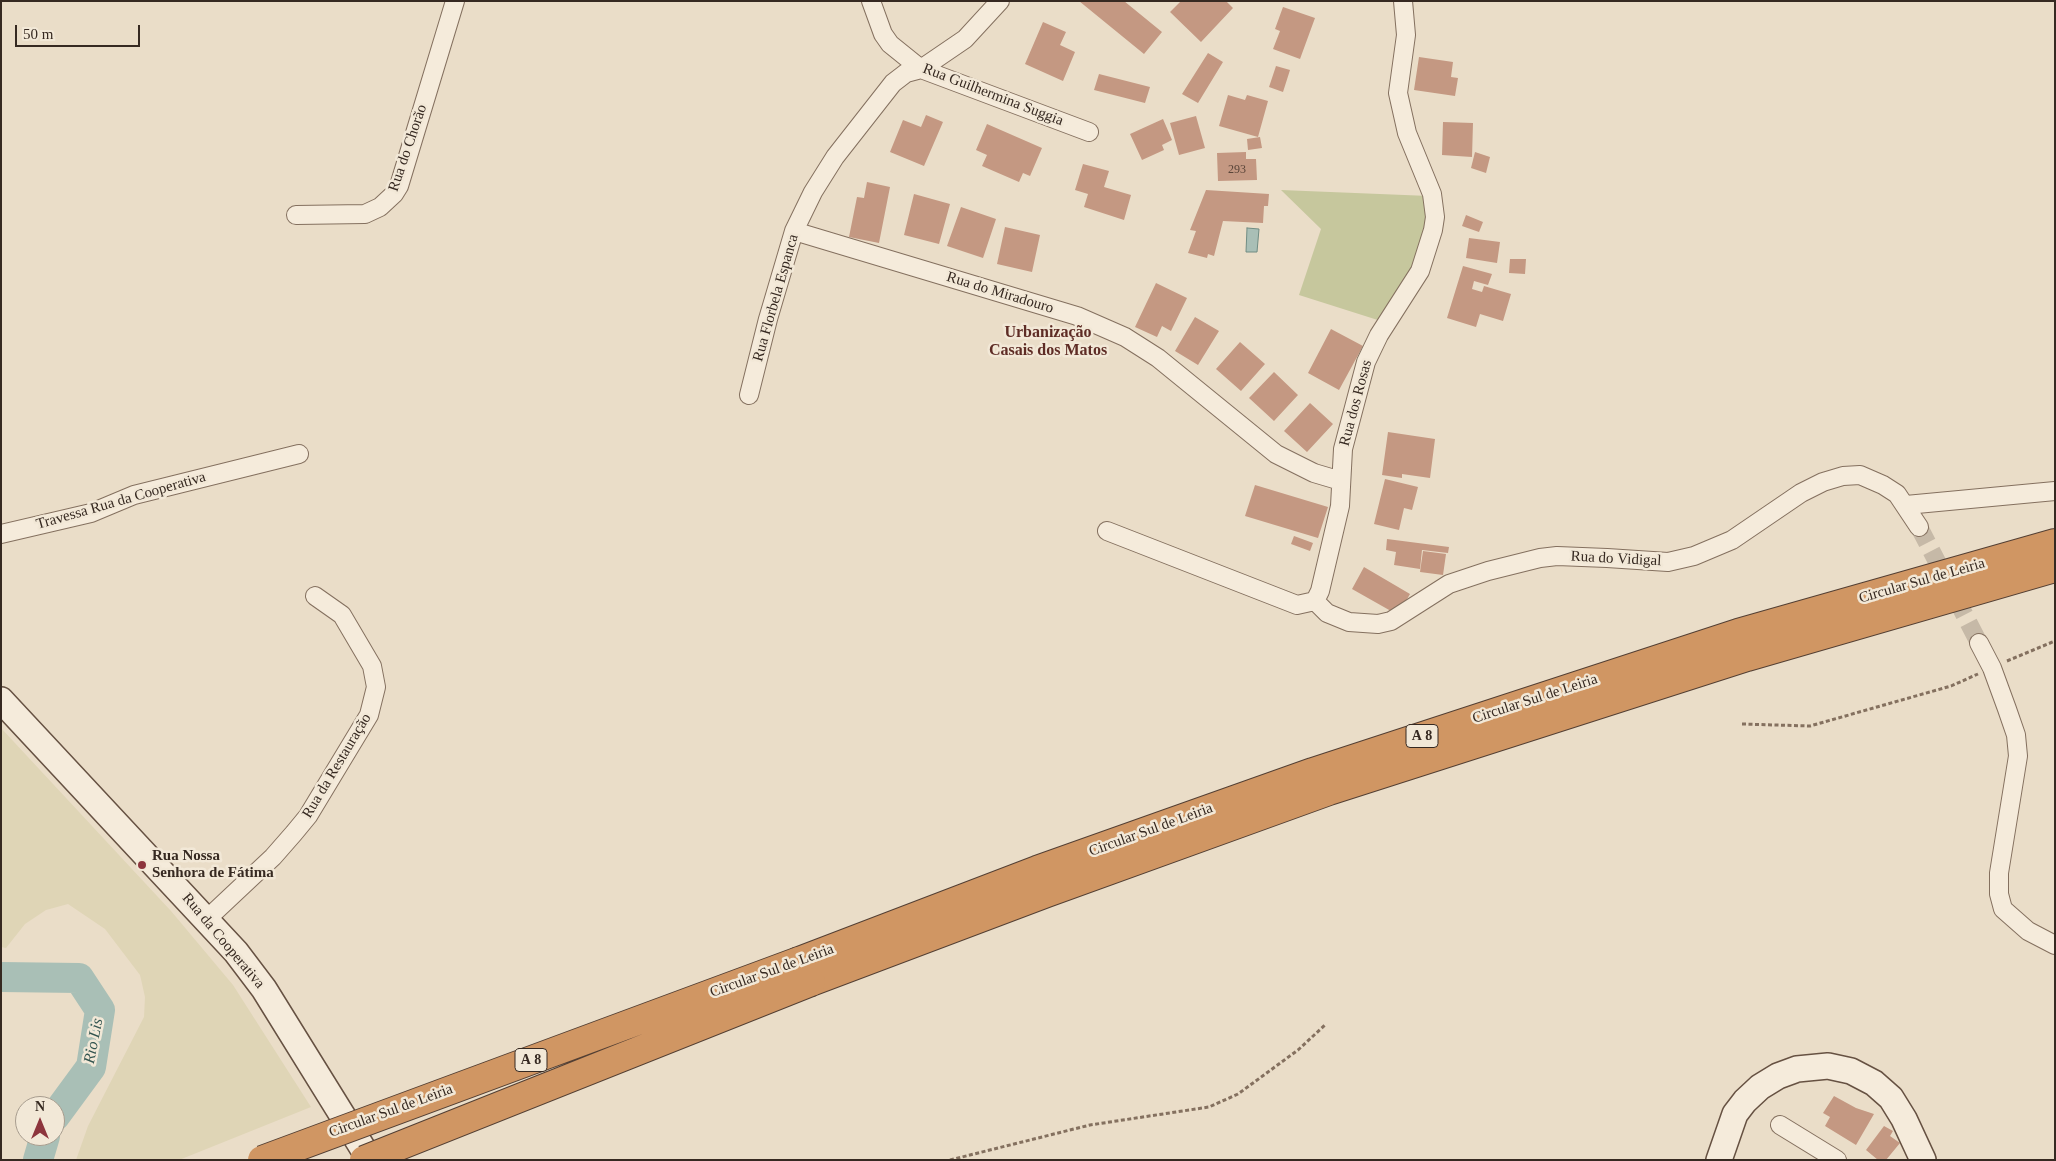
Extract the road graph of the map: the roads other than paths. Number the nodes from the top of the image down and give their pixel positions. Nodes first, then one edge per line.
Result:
1 (455, 1) edge
2 (871, 1) edge
3 (1000, 1) edge
4 (1403, 1) edge
5 (921, 69) junction
6 (1089, 132) dead end
7 (296, 215) dead end
8 (794, 232) junction
9 (749, 395) dead end
10 (299, 454) dead end
11 (1341, 481) junction
12 (2055, 491) edge
13 (1906, 505) junction
14 (1919, 527) tunnel mouth
15 (1108, 530) dead end
16 (1, 534) edge
17 (2055, 543) edge
18 (2055, 568) edge
19 (316, 596) dead end
20 (1315, 601) junction
21 (1978, 643) tunnel mouth
22 (1, 700) edge
23 (206, 919) junction
24 (2055, 945) edge
25 (805, 971) junction
26 (1780, 1125) dead end
27 (262, 1160) edge
28 (364, 1160) edge
29 (370, 1160) edge
30 (1719, 1160) edge
31 (1837, 1160) edge
32 (1923, 1160) edge

1 - 7 street, Rua do Chorão
2 - 5 street, Rua Guilhermina Suggia
3 - 5 street, Rua Florbela Espanca
4 - 11 street, Rua dos Rosas
5 - 6 street, Rua Guilhermina Suggia
5 - 8 street, Rua Florbela Espanca
8 - 9 street, Rua Florbela Espanca
8 - 11 street, Rua do Miradouro
10 - 16 street, Travessa Rua da Cooperativa
11 - 20 street, Rua dos Rosas
12 - 13 street
13 - 14 street, Rua do Vidigal
13 - 20 street, Rua do Vidigal
15 - 20 street
17 - 25 highway, Circular Sul de Leiria / A 8
18 - 25 highway, Circular Sul de Leiria / A 8
19 - 23 street, Rua da Restauração
21 - 24 street
22 - 23 main road, Rua da Cooperativa
23 - 29 main road, Rua da Cooperativa
25 - 27 highway, Circular Sul de Leiria / A 8, bridge
25 - 28 highway, Circular Sul de Leiria / A 8, bridge
26 - 31 street
30 - 32 main road

